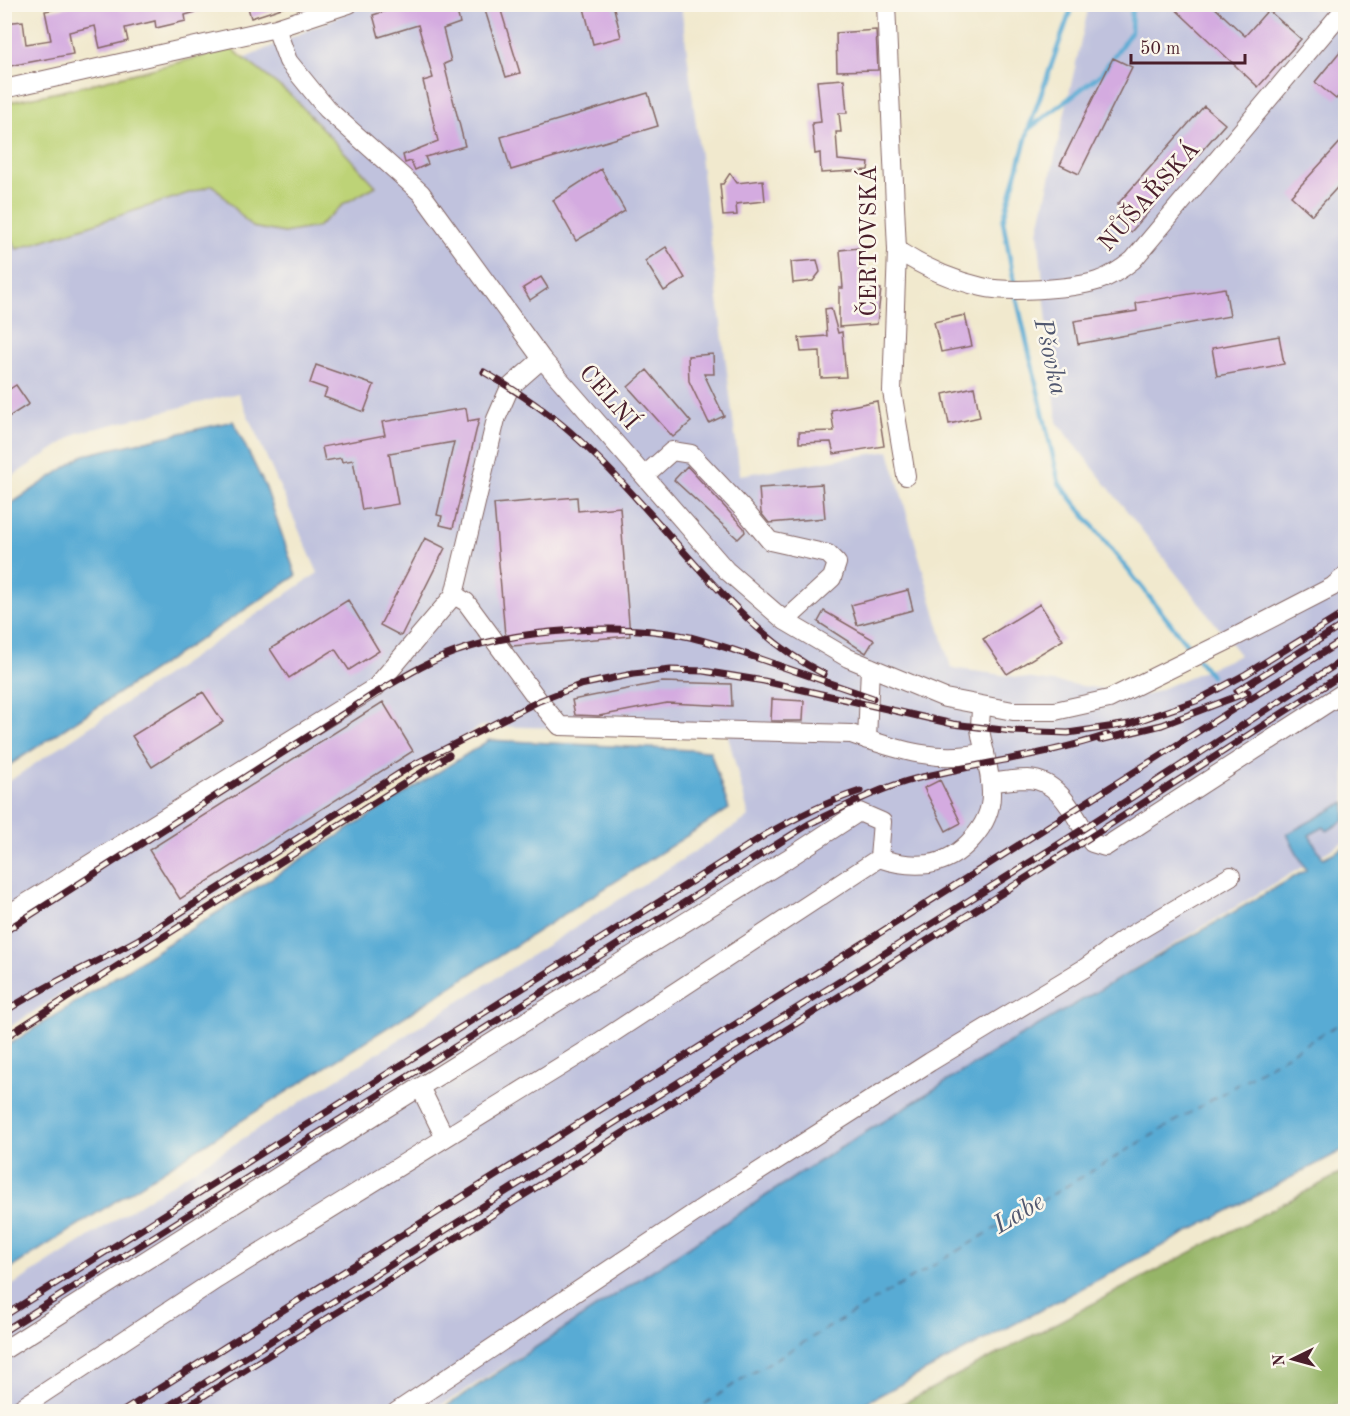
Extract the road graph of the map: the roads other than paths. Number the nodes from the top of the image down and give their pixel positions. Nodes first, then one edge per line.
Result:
1 (349, 4) edge
2 (886, 4) edge
3 (1346, 7) edge
4 (276, 28) junction
5 (4, 89) edge
6 (897, 250) junction
7 (543, 359) junction
8 (644, 476) junction
9 (906, 476) dead end
10 (1346, 575) edge
11 (454, 595) junction
12 (785, 621) junction
13 (870, 667) junction
14 (1346, 691) edge
15 (981, 706) junction
16 (867, 740) junction
17 (985, 752) junction
18 (990, 783) junction
19 (879, 858) junction
20 (1231, 876) dead end
21 (4, 917) edge
22 (420, 1087) junction
23 (445, 1138) junction
24 (4, 1350) edge
25 (15, 1412) edge
26 (396, 1412) edge

1 - 4 street
2 - 6 street, ČERTOVSKÁ
3 - 6 street, NŮŠAŘSKÁ
4 - 5 street
4 - 7 street, CELNÍ
6 - 9 street, ČERTOVSKÁ
7 - 8 street, CELNÍ
7 - 11 street
8 - 12 street, CELNÍ
8 - 12 street
10 - 15 street, CELNÍ
11 - 16 street
11 - 21 street
12 - 13 street, CELNÍ
13 - 15 street, CELNÍ
13 - 16 street
14 - 18 street
15 - 17 street
16 - 17 street
17 - 18 street
18 - 19 street
19 - 22 street
19 - 23 street
20 - 26 street
22 - 23 street
22 - 24 street
23 - 25 street

